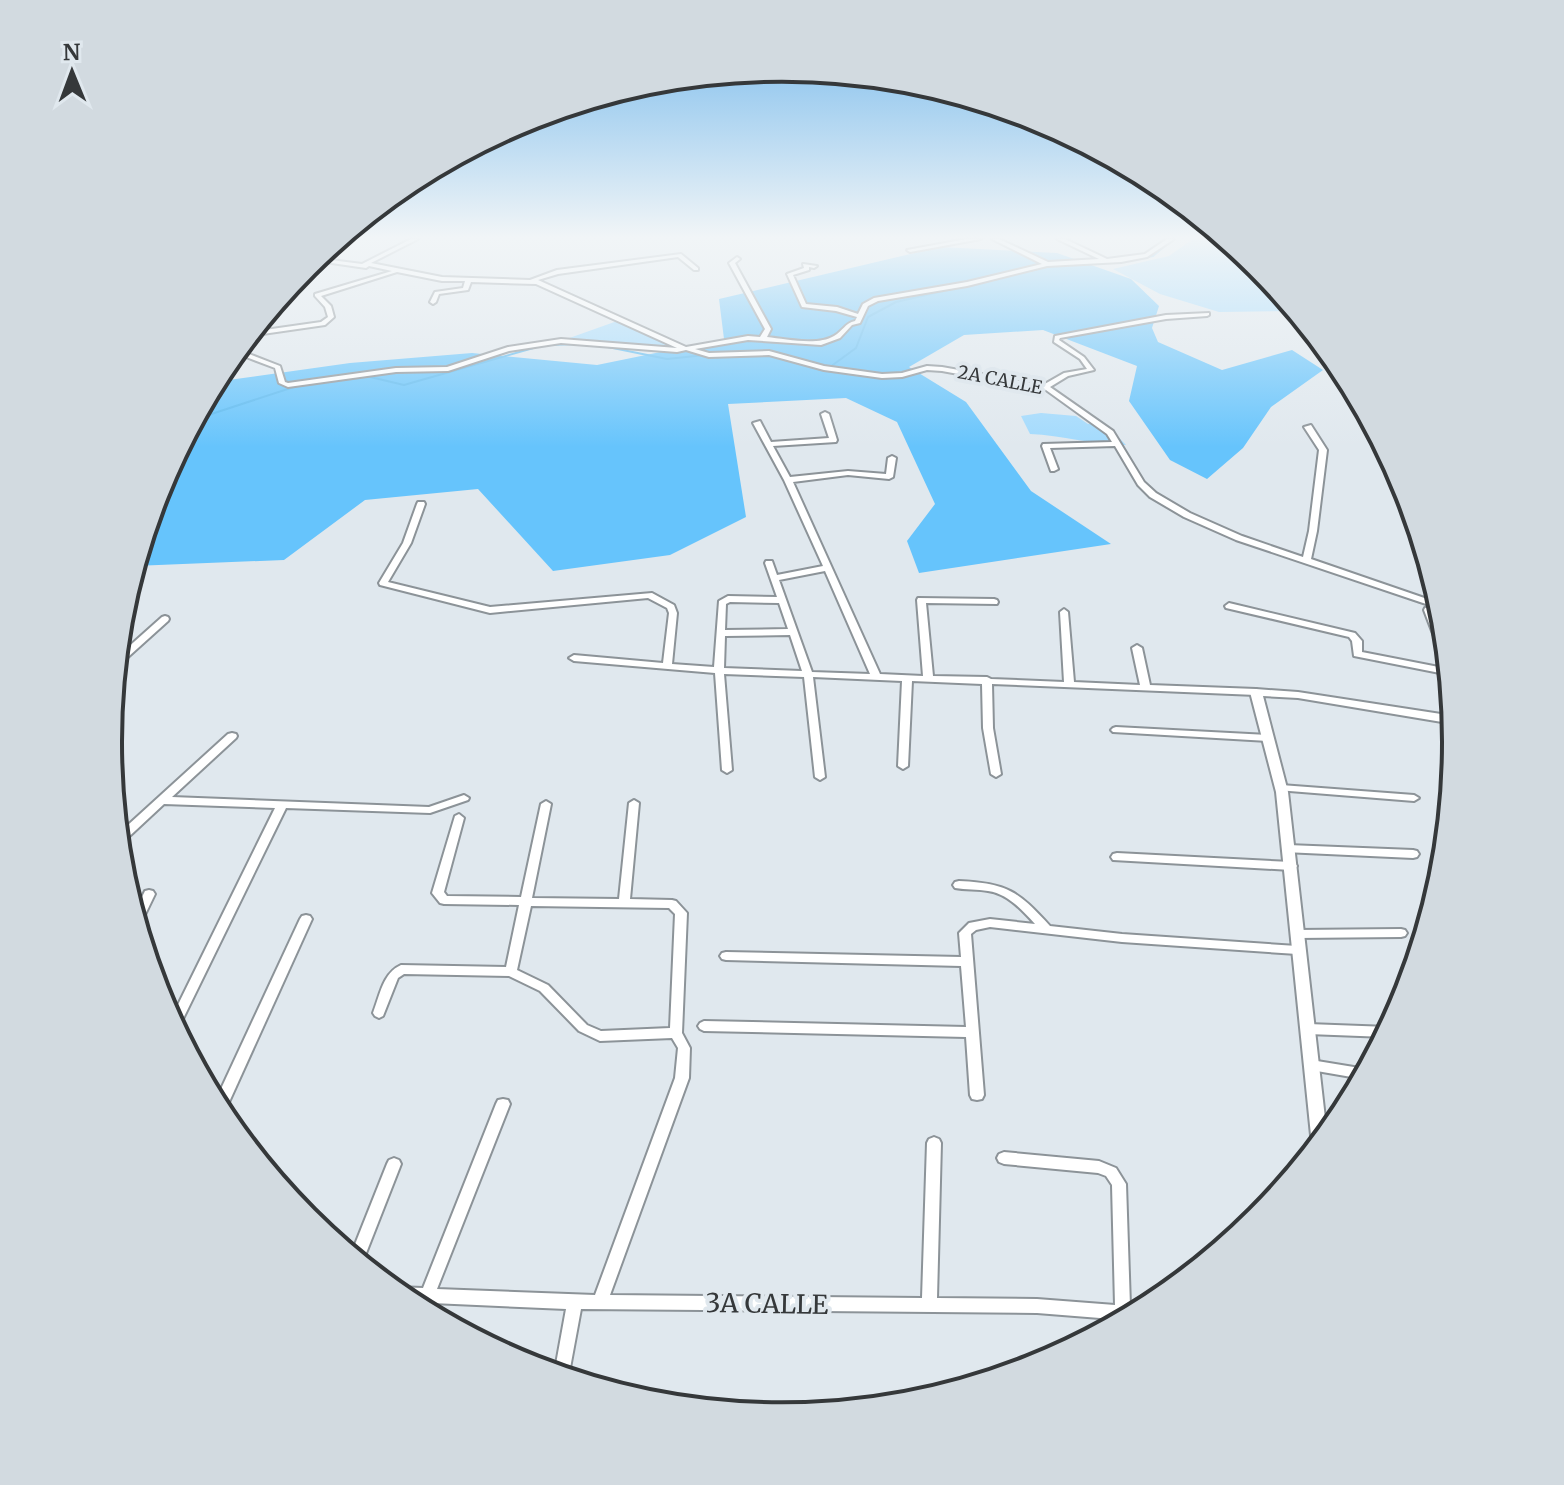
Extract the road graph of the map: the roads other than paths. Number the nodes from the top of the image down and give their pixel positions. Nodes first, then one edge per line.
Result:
1 (329, 308) edge
2 (592, 308) edge
3 (757, 308) edge
4 (829, 308) edge
5 (863, 308) edge
6 (1207, 314) dead end
7 (859, 316) junction
8 (265, 332) edge
9 (763, 338) junction
10 (688, 348) junction
11 (247, 355) edge
12 (1045, 387) junction
13 (825, 414) dead end
14 (757, 423) dead end
15 (1308, 427) dead end
16 (769, 444) junction
17 (1118, 444) junction
18 (892, 458) dead end
19 (1054, 469) dead end
20 (788, 480) junction
21 (421, 504) dead end
22 (1306, 561) junction
23 (769, 563) dead end
24 (827, 568) junction
25 (774, 578) junction
26 (782, 600) junction
27 (1427, 601) edge
28 (994, 602) dead end
29 (1229, 606) dead end
30 (1064, 612) dead end
31 (165, 619) dead end
32 (793, 632) junction
33 (721, 633) junction
34 (1137, 648) dead end
35 (128, 653) edge
36 (574, 658) dead end
37 (667, 666) junction
38 (719, 670) junction
39 (1438, 670) edge
40 (808, 674) junction
41 (876, 676) junction
42 (907, 677) junction
43 (928, 678) junction
44 (987, 680) junction
45 (1069, 683) junction
46 (1145, 686) junction
47 (1256, 692) junction
48 (1441, 718) edge
49 (1116, 730) dead end
50 (232, 736) dead end
51 (1268, 738) junction
52 (903, 766) dead end
53 (727, 770) dead end
54 (996, 774) dead end
55 (820, 777) dead end
56 (1281, 788) junction
57 (464, 798) dead end
58 (1414, 798) dead end
59 (161, 800) junction
60 (634, 803) dead end
61 (546, 804) dead end
62 (282, 805) junction
63 (459, 818) dead end
64 (127, 831) edge
65 (1288, 849) junction
66 (1413, 854) dead end
67 (1117, 857) dead end
68 (1291, 866) junction
69 (959, 885) dead end
70 (149, 894) dead end
71 (526, 903) junction
72 (624, 904) junction
73 (143, 907) edge
74 (306, 919) dead end
75 (1046, 929) junction
76 (1401, 933) dead end
77 (1297, 934) junction
78 (1297, 950) junction
79 (726, 956) dead end
80 (967, 962) junction
81 (511, 972) junction
82 (180, 1013) edge
83 (379, 1013) dead end
84 (704, 1026) dead end
85 (1308, 1029) junction
86 (972, 1032) junction
87 (1376, 1032) edge
88 (676, 1033) junction
89 (1311, 1065) junction
90 (1354, 1072) edge
91 (977, 1095) dead end
92 (225, 1096) edge
93 (503, 1104) dead end
94 (1318, 1128) edge
95 (934, 1143) dead end
96 (1004, 1158) dead end
97 (394, 1164) dead end
98 (360, 1250) edge
99 (426, 1299) edge
100 (575, 1302) junction
101 (600, 1302) junction
102 (433, 1303) edge
103 (1129, 1304) edge
104 (929, 1305) junction
105 (1117, 1312) edge
106 (563, 1365) edge

1 - 8 street
2 - 10 street, 2A CALLE
3 - 9 street
4 - 7 street
5 - 7 street
6 - 12 street
7 - 9 street
9 - 10 street
10 - 11 street
10 - 12 street, 2A CALLE
12 - 17 street, 2A CALLE
13 - 16 street
14 - 16 street
15 - 22 street
16 - 20 street
17 - 19 street
17 - 22 street, 2A CALLE
18 - 20 street
20 - 24 street
21 - 37 street
22 - 27 street, 2A CALLE
23 - 25 street
24 - 25 street
24 - 41 street
25 - 26 street
26 - 32 street
26 - 33 street
28 - 43 street
29 - 39 street
30 - 45 street
31 - 35 street
32 - 33 street
32 - 40 street
33 - 38 street
34 - 46 street
36 - 37 street
37 - 38 street
38 - 40 street
38 - 53 street
40 - 41 street
40 - 55 street
41 - 42 street
42 - 43 street
42 - 52 street
43 - 44 street
44 - 45 street
44 - 54 street
45 - 46 street
46 - 47 street
47 - 48 street
47 - 51 street
49 - 51 street
50 - 59 street
51 - 56 street
56 - 58 street
56 - 65 street
57 - 62 street
59 - 62 street
59 - 64 street
60 - 72 street
61 - 71 street
62 - 82 street
63 - 71 street
65 - 66 street
65 - 68 street
67 - 68 street
68 - 77 street
69 - 75 street
70 - 73 street
71 - 72 street
71 - 81 street
72 - 88 street
74 - 92 street
75 - 78 street
75 - 80 street
76 - 77 street
77 - 78 street
78 - 85 street
79 - 80 street
80 - 86 street
81 - 83 street
81 - 88 street
84 - 86 street
85 - 87 street
85 - 89 street
86 - 91 street
88 - 101 street
89 - 90 street
89 - 94 street
93 - 99 street
95 - 104 street
96 - 103 street
97 - 98 street
100 - 101 street, 3A CALLE
100 - 102 street, 3A CALLE
100 - 106 street
101 - 104 street, 3A CALLE
104 - 105 street, 3A CALLE

